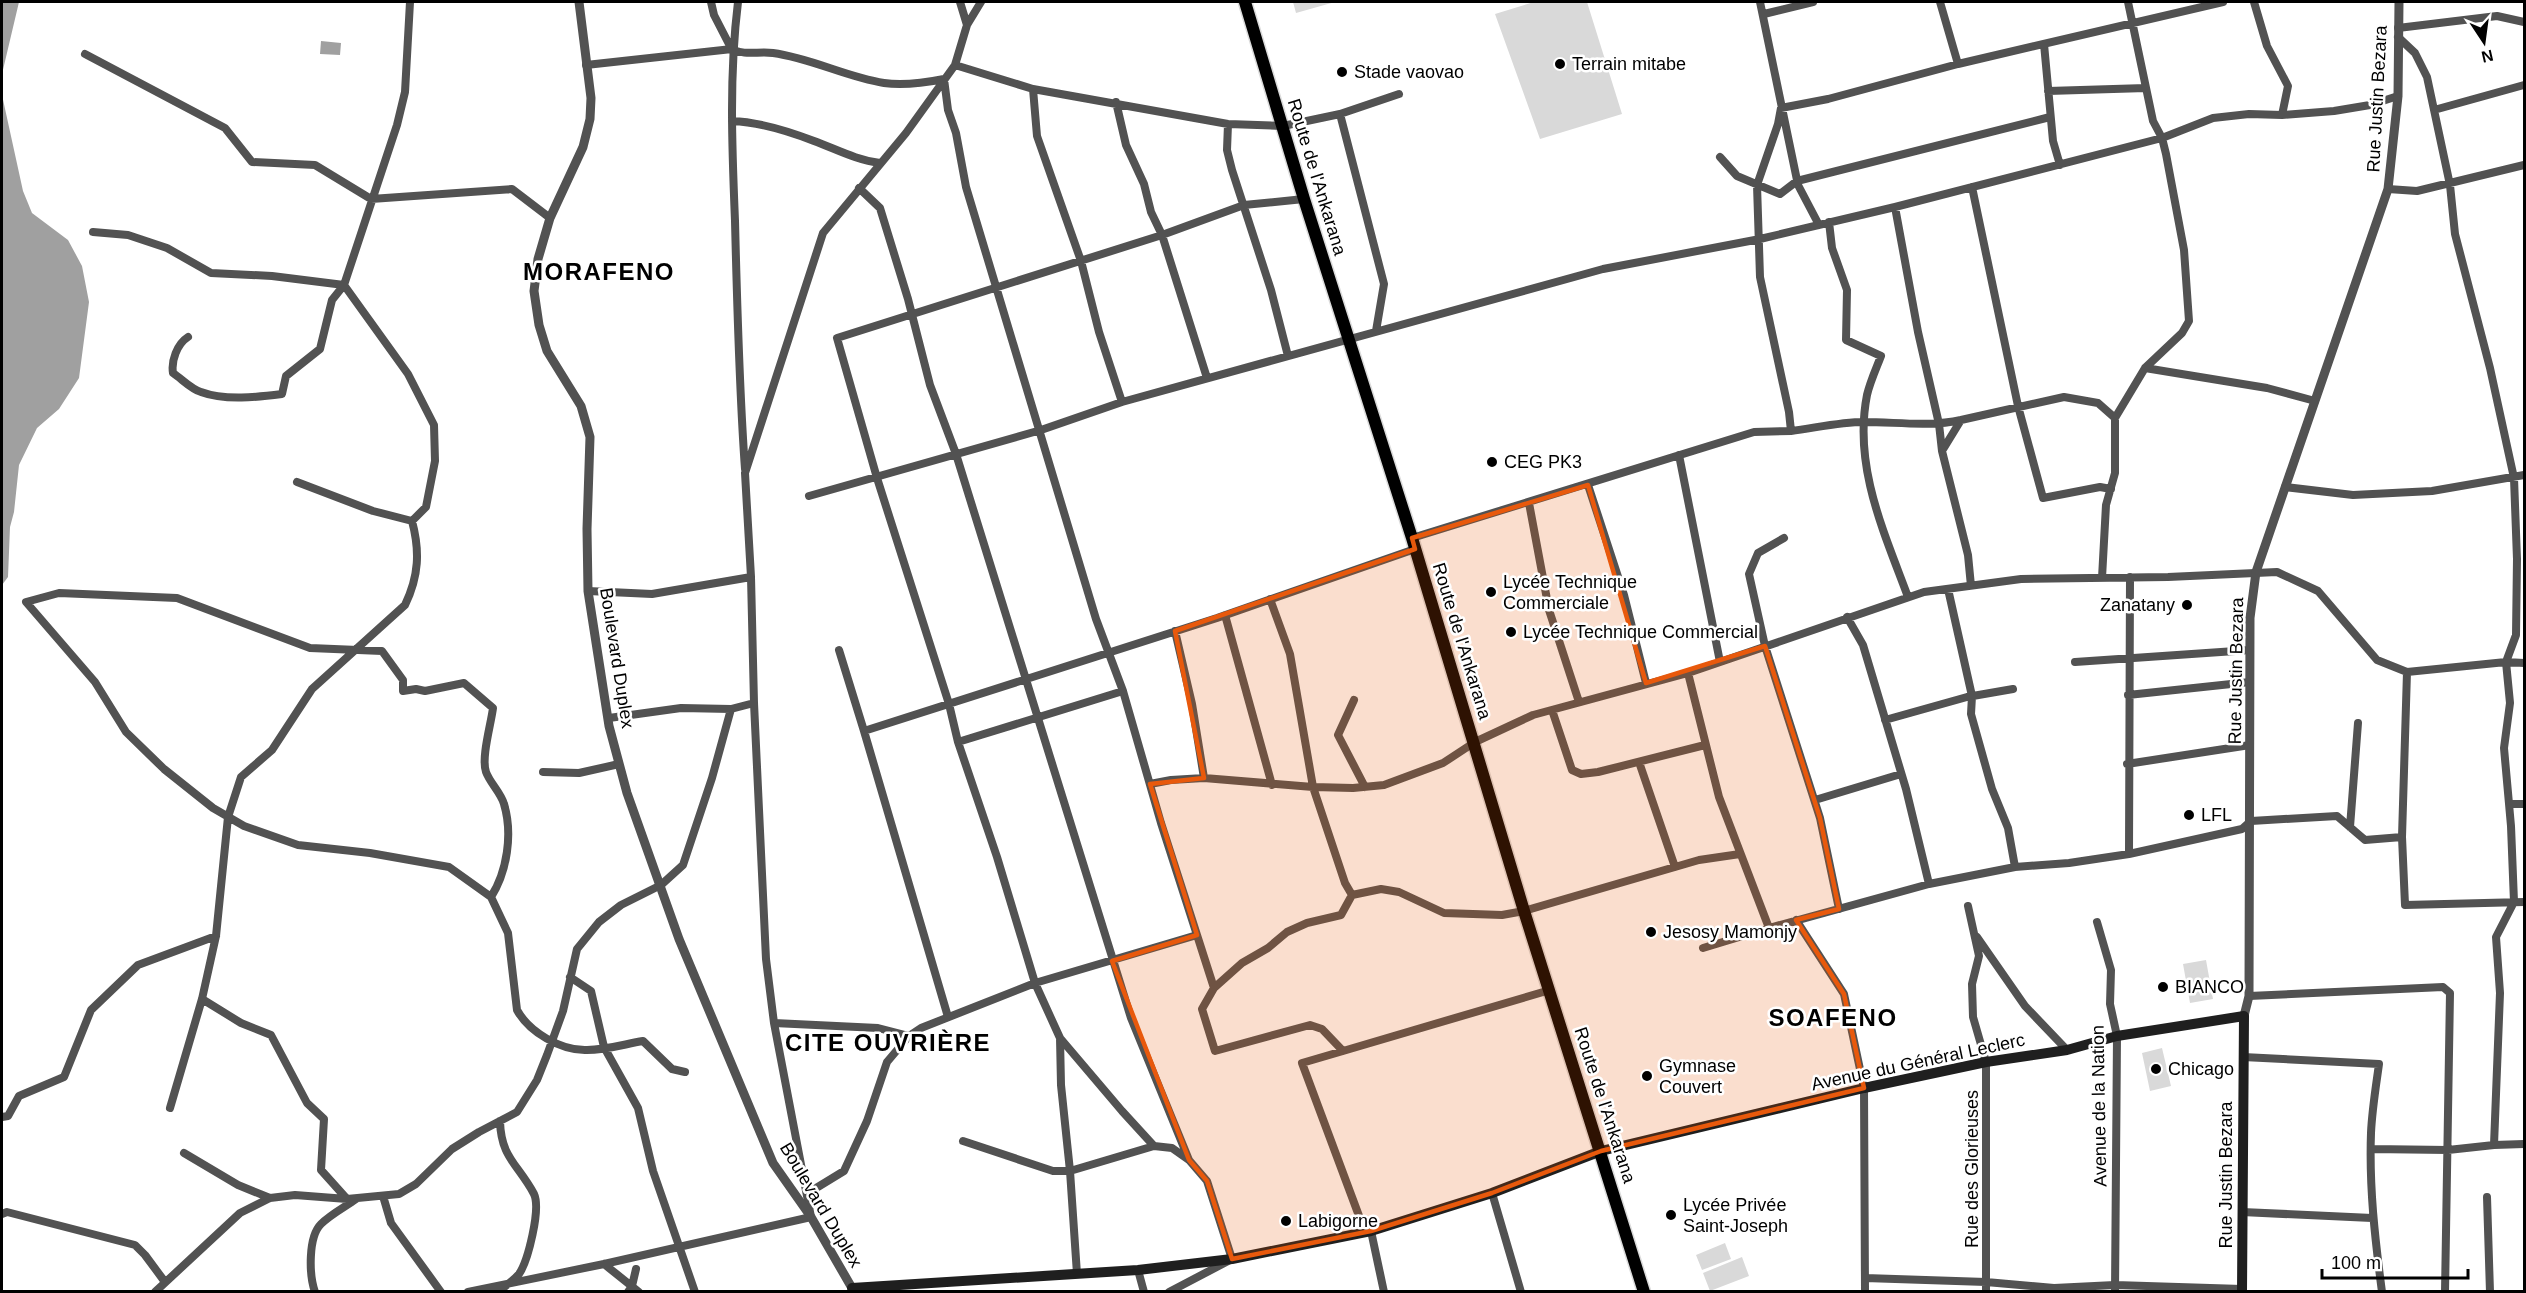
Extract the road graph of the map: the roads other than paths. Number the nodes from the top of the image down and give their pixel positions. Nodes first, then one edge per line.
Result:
1 (410, 2) edge
2 (579, 2) edge
3 (711, 2) edge
4 (738, 2) edge
5 (960, 2) edge
6 (981, 2) edge
7 (1245, 2) edge
8 (1760, 2) edge
9 (1813, 2) edge
10 (1940, 2) edge
11 (2128, 2) edge
12 (2223, 2) edge
13 (2254, 2) edge
14 (2398, 2) edge
15 (1764, 14) junction
16 (2524, 22) edge
17 (2133, 23) junction
18 (967, 25) junction
19 (2398, 33) junction
20 (2044, 44) junction
21 (732, 49) junction
22 (85, 54) dead end
23 (1958, 64) junction
24 (586, 65) junction
25 (955, 65) junction
26 (944, 79) junction
27 (2524, 85) edge
28 (2146, 88) junction
29 (1033, 89) junction
30 (2048, 91) junction
31 (1399, 93) dead end
32 (2398, 96) junction
33 (1116, 102) junction
34 (1781, 108) junction
35 (2434, 110) junction
36 (1340, 114) junction
37 (2282, 115) junction
38 (2050, 117) junction
39 (732, 121) junction
40 (1228, 124) junction
41 (1283, 126) junction
42 (2162, 138) junction
43 (1720, 157) dead end
44 (880, 163) junction
45 (2060, 165) junction
46 (2524, 165) edge
47 (1797, 181) junction
48 (1757, 185) junction
49 (2450, 185) junction
50 (1972, 187) junction
51 (859, 188) junction
52 (2388, 189) junction
53 (372, 199) junction
54 (1304, 199) junction
55 (1244, 205) junction
56 (1895, 207) junction
57 (550, 218) junction
58 (1829, 222) junction
59 (1819, 225) junction
60 (93, 232) dead end
61 (1162, 235) junction
62 (1760, 239) junction
63 (1081, 261) junction
64 (344, 285) junction
65 (997, 287) junction
66 (912, 313) junction
67 (1376, 331) junction
68 (188, 338) dead end
69 (1347, 339) junction
70 (1288, 356) junction
71 (2145, 368) junction
72 (1207, 378) junction
73 (2315, 401) junction
74 (1122, 402) junction
75 (2018, 406) junction
76 (2115, 418) junction
77 (1961, 420) junction
78 (1863, 422) junction
79 (1939, 424) junction
80 (1041, 430) junction
81 (1791, 431) junction
82 (1942, 451) junction
83 (956, 454) junction
84 (1679, 455) junction
85 (745, 473) junction
86 (2524, 475) edge
87 (877, 478) junction
88 (2514, 478) junction
89 (297, 482) dead end
90 (1588, 485) junction
91 (2285, 487) junction
92 (2110, 489) junction
93 (809, 496) dead end
94 (1529, 503) junction
95 (412, 521) junction
96 (1784, 538) dead end
97 (1413, 544) junction
98 (2256, 572) junction
99 (751, 577) junction
100 (2130, 577) junction
101 (2102, 578) junction
102 (1971, 585) junction
103 (1948, 589) junction
104 (588, 591) junction
105 (1908, 597) junction
106 (1270, 599) junction
107 (1224, 615) junction
108 (1847, 617) junction
109 (1175, 631) junction
110 (1765, 646) junction
111 (839, 650) dead end
112 (2250, 650) junction
113 (353, 651) junction
114 (1108, 652) junction
115 (2128, 659) junction
116 (1720, 662) junction
117 (2506, 662) junction
118 (2075, 663) dead end
119 (2524, 663) edge
120 (2407, 672) junction
121 (1688, 673) junction
122 (1025, 678) junction
123 (2250, 682) junction
124 (1646, 683) junction
125 (2013, 689) dead end
126 (1123, 691) junction
127 (2128, 695) junction
128 (1972, 696) junction
129 (1354, 700) dead end
130 (1579, 702) junction
131 (754, 703) junction
132 (949, 704) junction
133 (731, 709) junction
134 (1552, 710) junction
135 (1038, 717) junction
136 (609, 718) junction
137 (1885, 720) junction
138 (2358, 723) dead end
139 (864, 731) junction
140 (958, 742) junction
141 (1475, 742) junction
142 (1705, 745) junction
143 (2250, 745) junction
144 (1639, 762) junction
145 (619, 764) junction
146 (2127, 764) junction
147 (543, 772) dead end
148 (1901, 774) junction
149 (1204, 778) junction
150 (1150, 784) junction
151 (1272, 785) junction
152 (1313, 787) junction
153 (1365, 787) junction
154 (1815, 800) junction
155 (2509, 804) junction
156 (2524, 804) edge
157 (228, 817) junction
158 (2251, 821) junction
159 (2350, 827) junction
160 (2402, 837) junction
161 (1740, 854) junction
162 (2128, 854) junction
163 (1675, 867) junction
164 (2015, 867) junction
165 (1929, 884) junction
166 (660, 885) junction
167 (1352, 895) junction
168 (490, 897) junction
169 (2514, 902) junction
170 (2524, 902) edge
171 (1968, 906) dead end
172 (1839, 909) junction
173 (1524, 911) junction
174 (1796, 920) junction
175 (2097, 922) dead end
176 (1768, 928) junction
177 (1197, 935) junction
178 (216, 936) junction
179 (1976, 936) junction
180 (1703, 948) dead end
181 (1112, 961) junction
182 (570, 977) junction
183 (1035, 983) junction
184 (1214, 988) junction
185 (1550, 990) junction
186 (2248, 996) junction
187 (202, 999) junction
188 (2244, 1016) junction
189 (948, 1017) junction
190 (774, 1023) junction
191 (909, 1036) junction
192 (2117, 1036) junction
193 (1060, 1038) junction
194 (551, 1042) junction
195 (604, 1047) junction
196 (2067, 1050) junction
197 (1343, 1051) junction
198 (2243, 1057) junction
199 (1986, 1062) junction
200 (685, 1072) dead end
201 (1864, 1088) junction
202 (170, 1108) dead end
203 (2, 1117) edge
204 (500, 1121) junction
205 (963, 1140) dead end
206 (2524, 1144) edge
207 (2494, 1145) junction
208 (1154, 1146) junction
209 (2371, 1149) junction
210 (2448, 1150) junction
211 (1601, 1151) junction
212 (184, 1153) dead end
213 (1189, 1160) junction
214 (1070, 1171) junction
215 (808, 1193) junction
216 (1492, 1193) junction
217 (383, 1196) junction
218 (2487, 1197) dead end
219 (270, 1198) junction
220 (357, 1198) junction
221 (347, 1199) junction
222 (2242, 1212) junction
223 (2, 1214) edge
224 (811, 1217) junction
225 (2372, 1218) junction
226 (1368, 1231) junction
227 (680, 1246) junction
228 (1232, 1259) junction
229 (604, 1264) junction
230 (636, 1269) dead end
231 (1138, 1270) junction
232 (1077, 1274) junction
233 (1865, 1278) junction
234 (165, 1282) junction
235 (1986, 1282) junction
236 (507, 1284) junction
237 (2115, 1288) edge
238 (633, 1290) edge
239 (853, 1290) edge
240 (2242, 1290) edge
241 (155, 1292) edge
242 (315, 1292) edge
243 (441, 1292) edge
244 (468, 1292) edge
245 (498, 1292) edge
246 (695, 1292) edge
247 (1144, 1292) edge
248 (1169, 1292) edge
249 (1384, 1292) edge
250 (1521, 1292) edge
251 (1644, 1292) edge
252 (1865, 1292) edge
253 (1986, 1292) edge
254 (2382, 1292) edge
255 (2445, 1292) edge
256 (2490, 1292) edge

1 - 53 street
2 - 24 street, Boulevard Duplex
3 - 21 street
4 - 21 street
5 - 18 street
6 - 18 street
7 - 41 main road, Route de l'Ankarana
8 - 15 street
9 - 15 street
10 - 23 street
11 - 17 street
12 - 17 street
13 - 37 street
14 - 19 street, Rue Justin Bezara
15 - 34 street
16 - 19 street
17 - 20 street
17 - 28 street
18 - 25 street
19 - 32 street, Rue Justin Bezara
19 - 35 street
20 - 23 street
20 - 30 street
21 - 24 street
21 - 26 street
21 - 39 street
22 - 53 street
23 - 34 street
24 - 57 street, Boulevard Duplex
25 - 26 street
25 - 29 street
26 - 44 street
26 - 65 street
27 - 35 street
28 - 30 street
28 - 42 street
29 - 33 street
29 - 63 street
30 - 38 street
31 - 36 street
32 - 37 street
32 - 52 street, Rue Justin Bezara
33 - 40 street
33 - 61 street
34 - 47 street
34 - 48 street
35 - 49 street
36 - 41 street
36 - 67 street
37 - 42 street
38 - 45 street
38 - 47 street
39 - 44 street
39 - 85 street
40 - 41 street
40 - 55 street
41 - 54 main road, Route de l'Ankarana
42 - 45 street
42 - 71 street
43 - 48 street
44 - 51 street
45 - 50 street
46 - 49 street
47 - 48 street
47 - 59 street
48 - 62 street
49 - 52 street
49 - 88 street
50 - 56 street
50 - 75 street
51 - 66 street
51 - 85 street
52 - 73 street, Rue Justin Bezara
53 - 57 street
53 - 64 street
54 - 55 street
54 - 69 main road, Route de l'Ankarana
55 - 61 street
55 - 70 street
56 - 58 street
56 - 79 street
57 - 104 street, Boulevard Duplex
58 - 59 street
58 - 78 street
59 - 62 street
60 - 64 street
61 - 63 street
61 - 72 street
62 - 67 street
62 - 81 street
63 - 65 street
63 - 74 street
64 - 68 street
64 - 95 street
65 - 66 street
65 - 80 street
66 - 83 street
66 - 87 street
67 - 69 street
69 - 70 street
69 - 97 main road, Route de l'Ankarana
70 - 72 street
71 - 73 street
71 - 76 street
72 - 74 street
73 - 91 street, Rue Justin Bezara
74 - 80 street
75 - 76 street
75 - 77 street
75 - 92 street
76 - 92 street
77 - 79 street
77 - 82 street
78 - 79 street
78 - 81 street
78 - 105 street
79 - 82 street
80 - 83 street
80 - 114 street
81 - 84 street
82 - 102 street
83 - 87 street
83 - 122 street
84 - 90 street
84 - 116 street
85 - 99 street
86 - 88 street
87 - 93 street
87 - 132 street
88 - 91 street
88 - 117 street
89 - 95 street
90 - 94 street
90 - 124 street
91 - 98 street, Rue Justin Bezara
92 - 101 street
94 - 97 street
94 - 130 street
95 - 113 street
96 - 110 street
97 - 106 street
97 - 141 main road, Route de l'Ankarana
98 - 100 street
98 - 112 street, Rue Justin Bezara
98 - 120 street
99 - 104 street
99 - 131 street
100 - 101 street
100 - 115 street
101 - 102 street
102 - 103 street
103 - 105 street
103 - 128 street
104 - 136 street, Boulevard Duplex
105 - 108 street
106 - 107 street
106 - 152 street
107 - 109 street
107 - 151 street
108 - 110 street
108 - 137 street
109 - 114 street
109 - 149 street
110 - 116 street
110 - 154 street
111 - 139 street
112 - 115 street
112 - 123 street, Rue Justin Bezara
113 - 157 street
113 - 157 street
113 - 168 street
114 - 122 street
114 - 126 street
115 - 118 street
115 - 127 street
116 - 121 street
117 - 119 street
117 - 120 street
117 - 155 street
120 - 160 street
121 - 124 street
121 - 142 street
122 - 132 street
122 - 135 street
123 - 127 street
123 - 143 street, Rue Justin Bezara
124 - 130 street
125 - 128 street
126 - 135 street
126 - 150 street
127 - 146 street
128 - 137 street
128 - 164 street
129 - 153 street
130 - 134 street
131 - 133 street
131 - 190 street
132 - 139 street
132 - 140 street
133 - 136 street
133 - 166 street
134 - 141 street
134 - 144 street
135 - 140 street
135 - 181 street
136 - 145 street, Boulevard Duplex
137 - 148 street
138 - 159 street
139 - 189 street
140 - 183 street
141 - 153 street
141 - 173 main road, Route de l'Ankarana
142 - 144 street
142 - 161 street
143 - 146 street
143 - 158 street, Rue Justin Bezara
144 - 163 street
145 - 147 street
145 - 166 street, Boulevard Duplex
146 - 162 street
148 - 154 street
148 - 165 street
149 - 150 street
149 - 151 street
150 - 177 street
151 - 152 street
152 - 153 street
152 - 167 street
154 - 172 street
155 - 156 street
155 - 169 street
157 - 168 street
157 - 178 street
158 - 159 street
158 - 162 street
158 - 186 street, Rue Justin Bezara
159 - 160 street
160 - 169 street
161 - 163 street
161 - 176 street
162 - 164 street
163 - 173 street
164 - 165 street
165 - 172 street
166 - 182 street
166 - 224 street, Boulevard Duplex
167 - 173 street
167 - 184 street
168 - 194 street
169 - 170 street
169 - 207 street
171 - 179 street, Rue des Glorieuses
172 - 174 street
173 - 185 main road, Route de l'Ankarana
174 - 176 street
174 - 201 street
175 - 192 street, Avenue de la Nation
176 - 180 street
177 - 181 street
177 - 184 street
178 - 187 street
178 - 203 street
179 - 196 street
179 - 199 street, Rue des Glorieuses
181 - 183 street
181 - 213 street
182 - 194 street
182 - 195 street
183 - 189 street
183 - 193 street
184 - 197 street
185 - 197 street
185 - 211 main road, Route de l'Ankarana
186 - 188 street, Rue Justin Bezara
186 - 210 street
187 - 202 street
187 - 221 street
188 - 192 main road, Avenue du Général Leclerc
188 - 198 main road, Rue Justin Bezara
189 - 191 street
190 - 191 street
190 - 215 street
191 - 215 street
192 - 196 main road, Avenue du Général Leclerc
192 - 237 street, Avenue de la Nation
193 - 208 street
193 - 214 street
194 - 195 street
194 - 204 street
195 - 200 street
195 - 227 street
196 - 199 main road, Avenue du Général Leclerc
197 - 226 street
198 - 209 street
198 - 222 main road, Rue Justin Bezara
199 - 201 main road, Avenue du Général Leclerc
199 - 235 street, Rue des Glorieuses
201 - 211 main road, Avenue du Général Leclerc
201 - 233 street
204 - 217 street
204 - 236 street
205 - 214 street
206 - 207 street
207 - 210 street
208 - 213 street
208 - 214 street
209 - 210 street
209 - 225 street
210 - 255 street
211 - 216 main road, Avenue du Général Leclerc
211 - 251 main road, Route de l'Ankarana
212 - 219 street
213 - 228 street
214 - 232 street
215 - 224 street
216 - 226 main road, Avenue du Général Leclerc
216 - 250 street
217 - 220 street
217 - 243 street
218 - 256 street
219 - 221 street
219 - 234 street
220 - 221 street
220 - 242 street
222 - 225 street
222 - 240 main road, Rue Justin Bezara
223 - 234 street
224 - 227 street
224 - 239 street, Boulevard Duplex
225 - 254 street
226 - 228 main road, Avenue du Général Leclerc
226 - 249 street
227 - 229 street
227 - 246 street
228 - 231 main road, Avenue du Général Leclerc
228 - 248 street
229 - 236 street
229 - 238 street
230 - 238 street
231 - 232 main road, Avenue du Général Leclerc
231 - 247 street
232 - 239 main road, Avenue du Général Leclerc
233 - 235 street
233 - 252 street
234 - 241 street
235 - 237 street
235 - 253 street, Rue des Glorieuses
236 - 244 street
236 - 245 street
237 - 240 street

